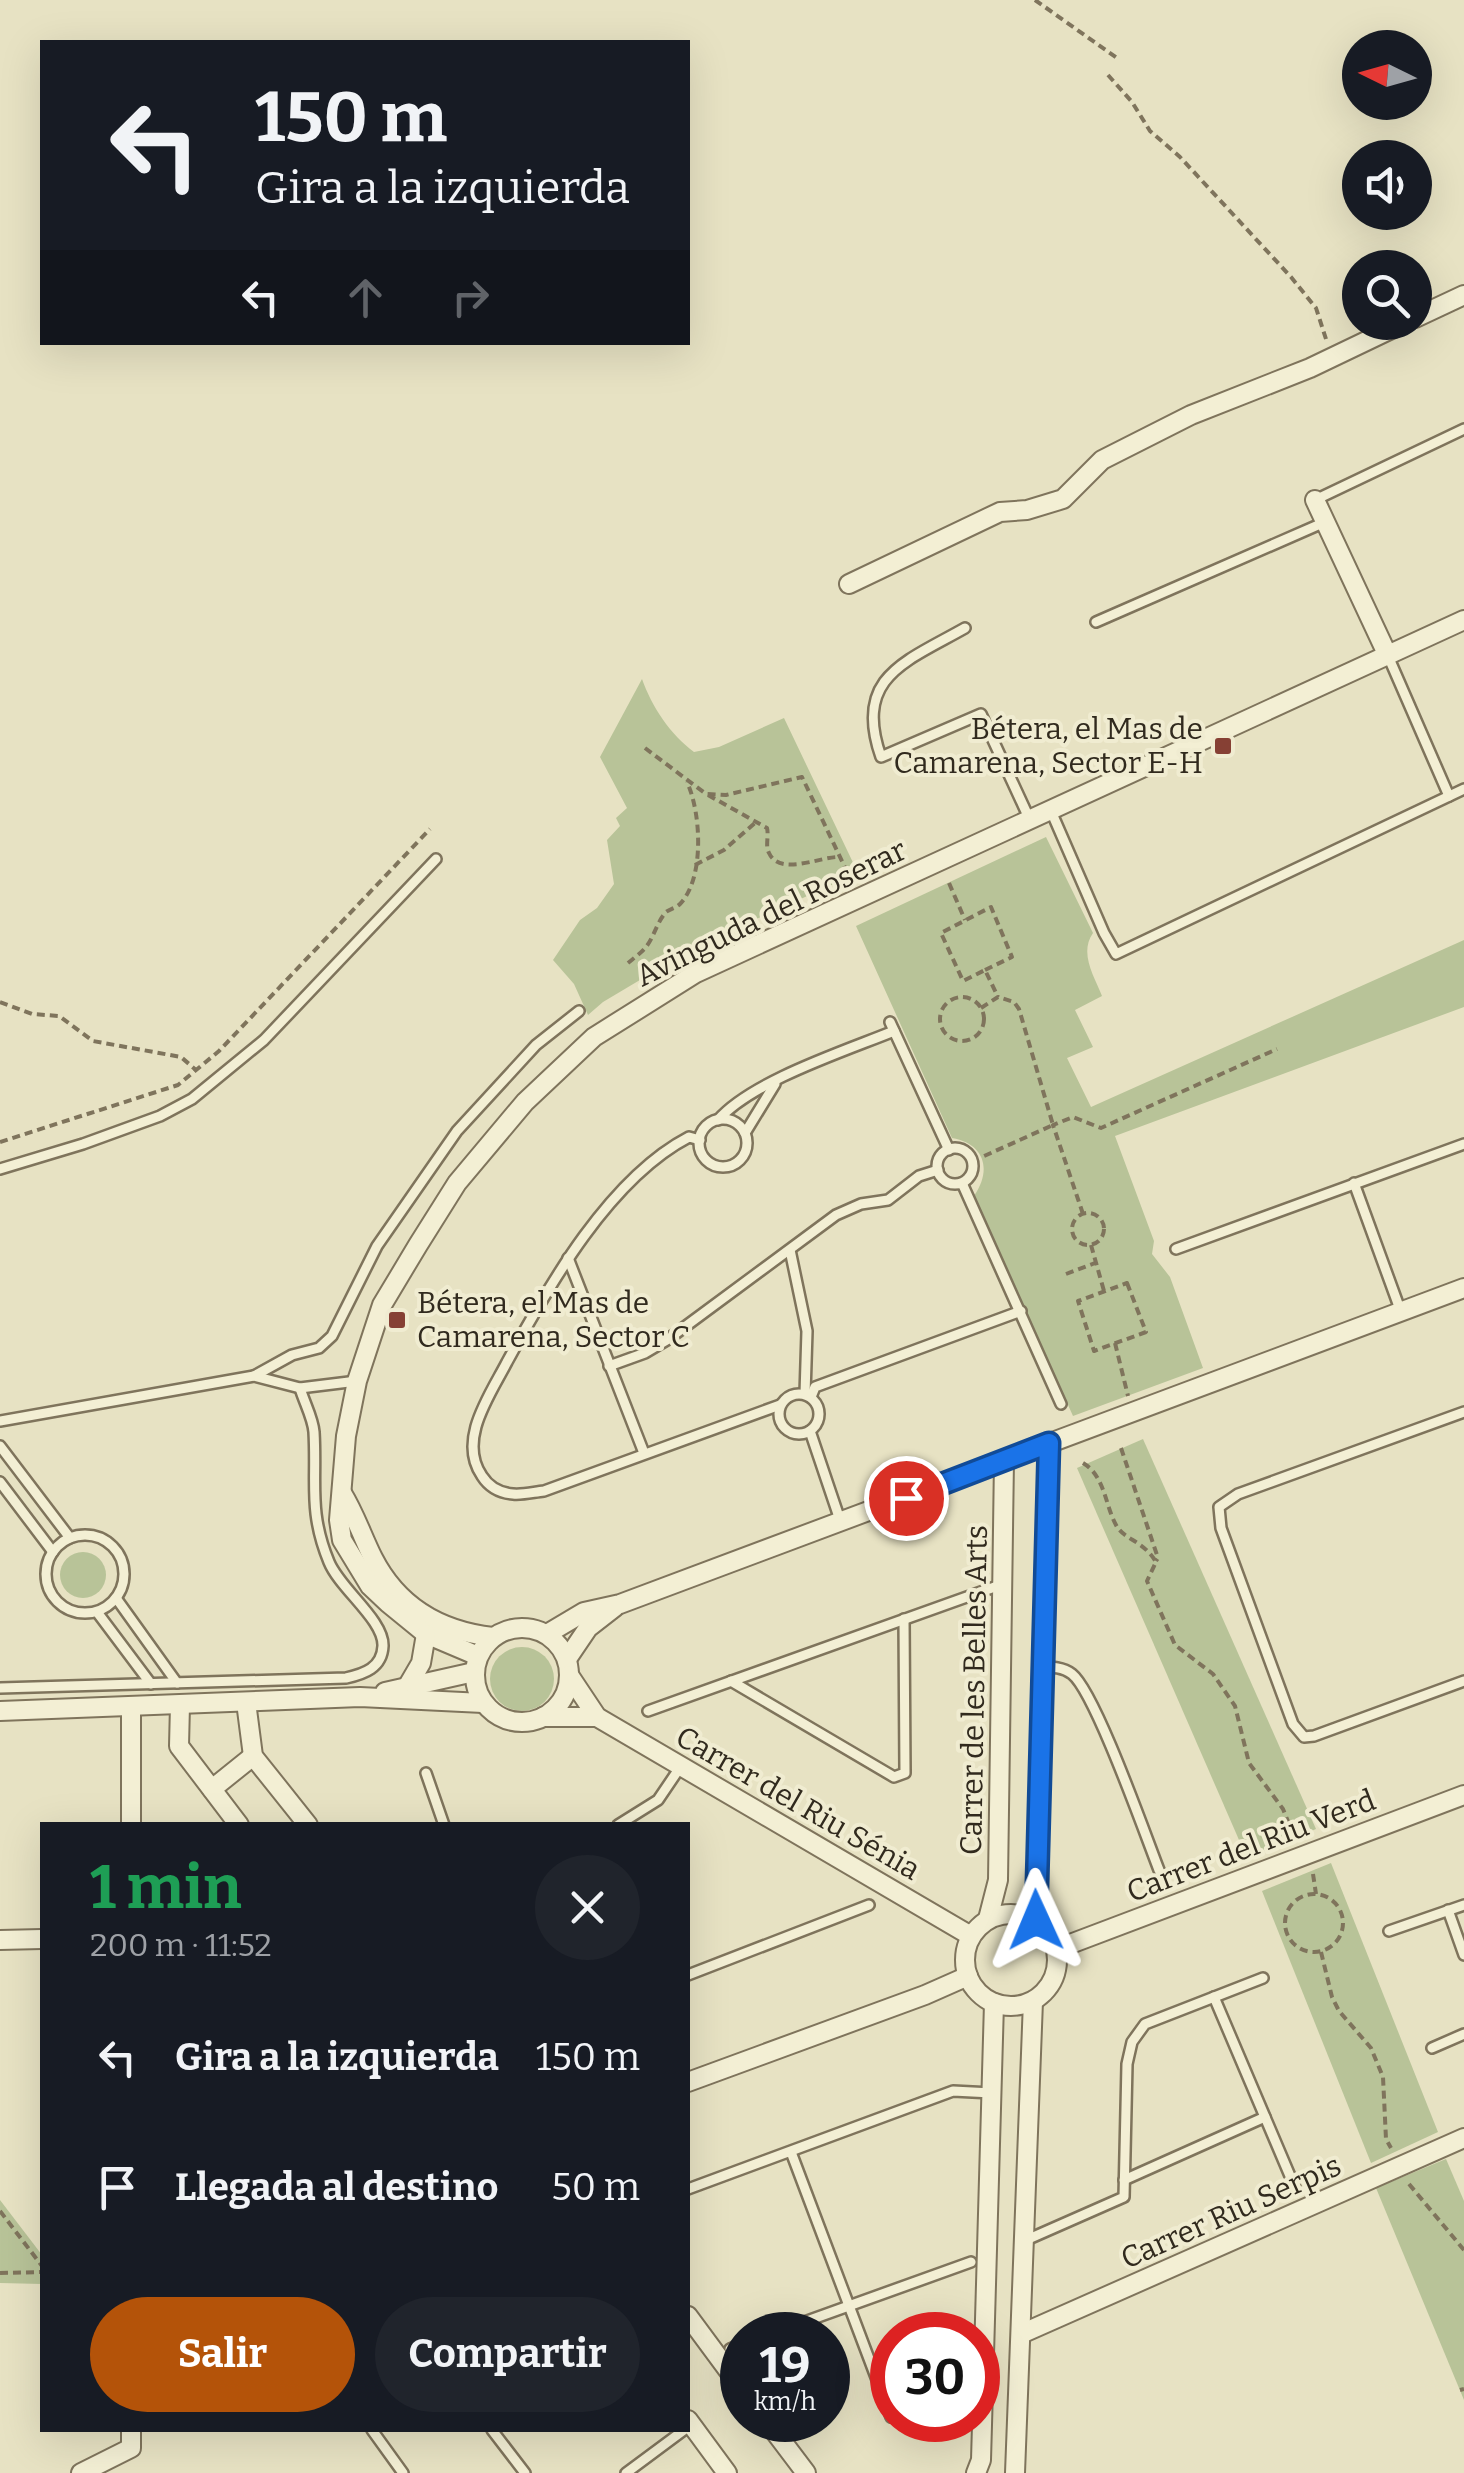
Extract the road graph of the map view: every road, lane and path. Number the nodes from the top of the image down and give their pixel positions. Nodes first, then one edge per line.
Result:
1 (1035, 0) edge
2 (1117, 58) dead end
3 (1108, 75) dead end
4 (1464, 295) edge
5 (1432, 310) edge
6 (1369, 340) edge
7 (1334, 357) junction
8 (1464, 428) edge
9 (1315, 500) joint
10 (1325, 522) junction
11 (849, 584) dead end
12 (1464, 620) edge
13 (1096, 622) dead end
14 (965, 628) dead end
15 (1388, 656) junction
16 (645, 748) dead end
17 (687, 782) junction
18 (1464, 789) edge
19 (706, 794) junction
20 (1449, 796) junction
21 (1051, 811) junction
22 (1030, 821) junction
23 (756, 822) junction
24 (430, 829) dead end
25 (840, 857) junction
26 (436, 859) dead end
27 (695, 865) junction
28 (849, 876) dead end
29 (949, 883) dead end
30 (966, 921) junction
31 (628, 963) dead end
32 (985, 970) junction
33 (998, 997) junction
34 (0, 1002) edge
35 (981, 1008) junction
36 (579, 1011) dead end
37 (1276, 1049) dead end
38 (196, 1070) junction
39 (776, 1082) junction
40 (718, 1120) junction
41 (1054, 1125) junction
42 (745, 1134) junction
43 (700, 1140) junction
44 (0, 1142) edge
45 (1464, 1144) edge
46 (949, 1150) junction
47 (982, 1157) dead end
48 (0, 1169) edge
49 (938, 1170) junction
50 (962, 1183) junction
51 (1354, 1184) junction
52 (1084, 1214) junction
53 (1091, 1245) junction
54 (1176, 1249) dead end
55 (790, 1250) junction
56 (568, 1258) junction
57 (1096, 1263) junction
58 (1066, 1274) dead end
59 (1464, 1288) edge
60 (1104, 1292) junction
61 (1021, 1311) junction
62 (1401, 1312) junction
63 (1115, 1343) junction
64 (609, 1366) junction
65 (254, 1376) junction
66 (357, 1382) junction
67 (300, 1388) junction
68 (808, 1395) junction
69 (1128, 1396) dead end
70 (1061, 1404) dead end
71 (780, 1405) junction
72 (1464, 1412) edge
73 (0, 1421) edge
74 (810, 1431) junction
75 (1049, 1443) junction
76 (0, 1446) edge
77 (1121, 1448) dead end
78 (644, 1453) junction
79 (1004, 1460) junction
80 (1083, 1464) dead end
81 (0, 1482) edge
82 (342, 1493) junction
83 (840, 1523) junction
84 (70, 1538) junction
85 (53, 1552) junction
86 (1156, 1562) junction
87 (1002, 1584) junction
88 (116, 1598) junction
89 (620, 1604) junction
90 (97, 1612) junction
91 (904, 1620) junction
92 (426, 1634) junction
93 (548, 1634) junction
94 (492, 1638) junction
95 (476, 1664) junction
96 (568, 1667) junction
97 (1042, 1667) junction
98 (731, 1681) junction
99 (1464, 1681) edge
100 (177, 1683) junction
101 (151, 1684) junction
102 (407, 1687) junction
103 (0, 1688) edge
104 (360, 1698) junction
105 (246, 1702) junction
106 (483, 1703) junction
107 (180, 1705) junction
108 (131, 1707) junction
109 (0, 1710) edge
110 (648, 1711) dead end
111 (543, 1717) junction
112 (597, 1717) junction
113 (252, 1756) junction
114 (681, 1766) junction
115 (426, 1773) dead end
116 (212, 1789) junction
117 (1464, 1795) edge
118 (131, 1822) edge
119 (237, 1822) edge
120 (306, 1822) edge
121 (443, 1822) edge
122 (623, 1822) edge
123 (1295, 1839) dead end
124 (1160, 1870) dead end
125 (1312, 1870) dead end
126 (1316, 1894) junction
127 (869, 1905) dead end
128 (1464, 1905) edge
129 (1448, 1910) junction
130 (988, 1919) junction
131 (1036, 1920) junction
132 (1389, 1931) dead end
133 (971, 1936) junction
134 (40, 1939) edge
135 (0, 1940) edge
136 (1057, 1949) junction
137 (1321, 1952) junction
138 (1464, 1955) edge
139 (690, 1974) edge
140 (968, 1976) junction
141 (1263, 1978) dead end
142 (1214, 1997) junction
143 (1033, 2001) junction
144 (994, 2003) junction
145 (1464, 2034) edge
146 (1432, 2048) dead end
147 (690, 2081) edge
148 (992, 2093) junction
149 (1265, 2118) junction
150 (1464, 2138) edge
151 (790, 2152) junction
152 (1394, 2152) dead end
153 (1403, 2176) dead end
154 (1124, 2180) junction
155 (690, 2188) edge
156 (1296, 2190) dead end
157 (0, 2211) edge
158 (1024, 2241) junction
159 (1464, 2250) edge
160 (971, 2262) dead end
161 (40, 2266) edge
162 (40, 2269) edge
163 (0, 2273) edge
164 (849, 2306) junction
165 (832, 2312) edge
166 (690, 2319) edge
167 (1021, 2334) junction
168 (720, 2359) edge
169 (870, 2360) edge
170 (690, 2430) edge
171 (131, 2432) edge
172 (373, 2432) edge
173 (494, 2432) edge
174 (679, 2432) edge
175 (783, 2442) edge
176 (80, 2473) edge
177 (403, 2473) edge
178 (525, 2473) edge
179 (626, 2473) edge
180 (727, 2473) edge
181 (806, 2473) edge
182 (976, 2473) edge
183 (1016, 2473) edge

1 - 2 path
3 - 7 path
4 - 5 street
6 - 7 street
7 - 11 street
8 - 9 lane
9 - 10 street
10 - 13 lane
10 - 15 street
12 - 15 street, Avinguda del Roserar
14 - 22 lane
15 - 20 lane
15 - 21 street, Avinguda del Roserar
16 - 17 path
17 - 19 path
17 - 27 path
18 - 20 lane
19 - 23 path
19 - 25 path
20 - 21 lane
21 - 22 street, Avinguda del Roserar
22 - 66 street, Avinguda del Roserar
23 - 25 path
23 - 27 path
24 - 38 path
25 - 28 path
26 - 48 lane
27 - 31 path
29 - 30 path
30 - 32 path
30 - 32 path
32 - 33 path
33 - 35 path
33 - 41 path
34 - 38 path
35 - 35 path
36 - 65 lane
37 - 41 path
38 - 44 path
39 - 40 lane
39 - 42 lane
39 - 46 lane
40 - 42 lane
40 - 43 lane
41 - 47 path
41 - 52 path
42 - 43 lane
43 - 56 lane
45 - 51 lane
46 - 49 lane
46 - 50 lane
49 - 50 lane
49 - 55 lane
50 - 61 lane
51 - 54 lane
51 - 62 lane
52 - 53 path
52 - 53 path
53 - 57 path
55 - 64 lane
55 - 68 lane
56 - 64 lane
56 - 78 lane
57 - 58 path
57 - 60 path
59 - 62 street
60 - 63 path
60 - 63 path
61 - 68 lane
61 - 70 lane
62 - 75 street
63 - 69 path
64 - 78 lane
65 - 67 lane
65 - 73 lane
66 - 67 lane
66 - 82 street, Avinguda del Roserar
67 - 100 lane
68 - 71 lane
68 - 74 lane
71 - 74 lane
71 - 78 lane
72 - 99 lane
74 - 83 lane
75 - 79 street
75 - 97 street
76 - 84 lane
77 - 86 path
79 - 83 street
79 - 87 street, Carrer de les Belles Arts
80 - 86 path
81 - 85 lane
82 - 92 street, Avinguda del Roserar
82 - 94 street
83 - 89 street
84 - 85 lane
84 - 88 lane
85 - 90 lane
86 - 123 path
87 - 91 lane
87 - 130 street, Carrer de les Belles Arts
88 - 90 lane
88 - 100 lane
89 - 93 street
89 - 96 street
90 - 101 lane
91 - 98 lane
91 - 98 lane
92 - 95 street, Avinguda del Roserar
92 - 102 street
93 - 94 street
93 - 96 street
94 - 95 street
95 - 102 street
95 - 106 street
96 - 111 street
96 - 112 street, Carrer del Riu Sénia
97 - 124 lane
97 - 131 street
98 - 110 lane
100 - 101 lane
101 - 103 lane
102 - 104 street
104 - 105 street
104 - 106 street
105 - 107 street
105 - 113 street
106 - 111 street
107 - 108 street
107 - 116 street
108 - 109 street
108 - 118 street
111 - 112 street
112 - 114 street, Carrer del Riu Sénia
113 - 116 street
113 - 120 street
114 - 122 lane
114 - 133 street, Carrer del Riu Sénia
115 - 121 lane
116 - 119 street
117 - 136 street, Carrer del Riu Verd
125 - 126 path
126 - 137 path
126 - 137 path
127 - 139 lane
128 - 129 lane
129 - 132 lane
129 - 138 lane
130 - 131 street
130 - 133 street
131 - 136 street
133 - 140 street
134 - 135 street
136 - 143 street
137 - 152 path
140 - 144 street
140 - 147 street
141 - 142 lane
142 - 149 lane
142 - 154 lane
143 - 144 street
143 - 158 street
144 - 148 street
145 - 146 lane
148 - 151 lane
148 - 182 street
149 - 154 lane
149 - 156 lane
150 - 167 street, Carrer Riu Serpis
151 - 155 lane
151 - 164 lane
153 - 159 path
154 - 158 lane
157 - 161 path
158 - 167 street
160 - 164 lane
162 - 163 path
164 - 165 lane
164 - 169 lane
166 - 168 street
167 - 183 street
170 - 180 street
171 - 176 street
172 - 177 lane
173 - 178 lane
174 - 179 lane
175 - 181 street

